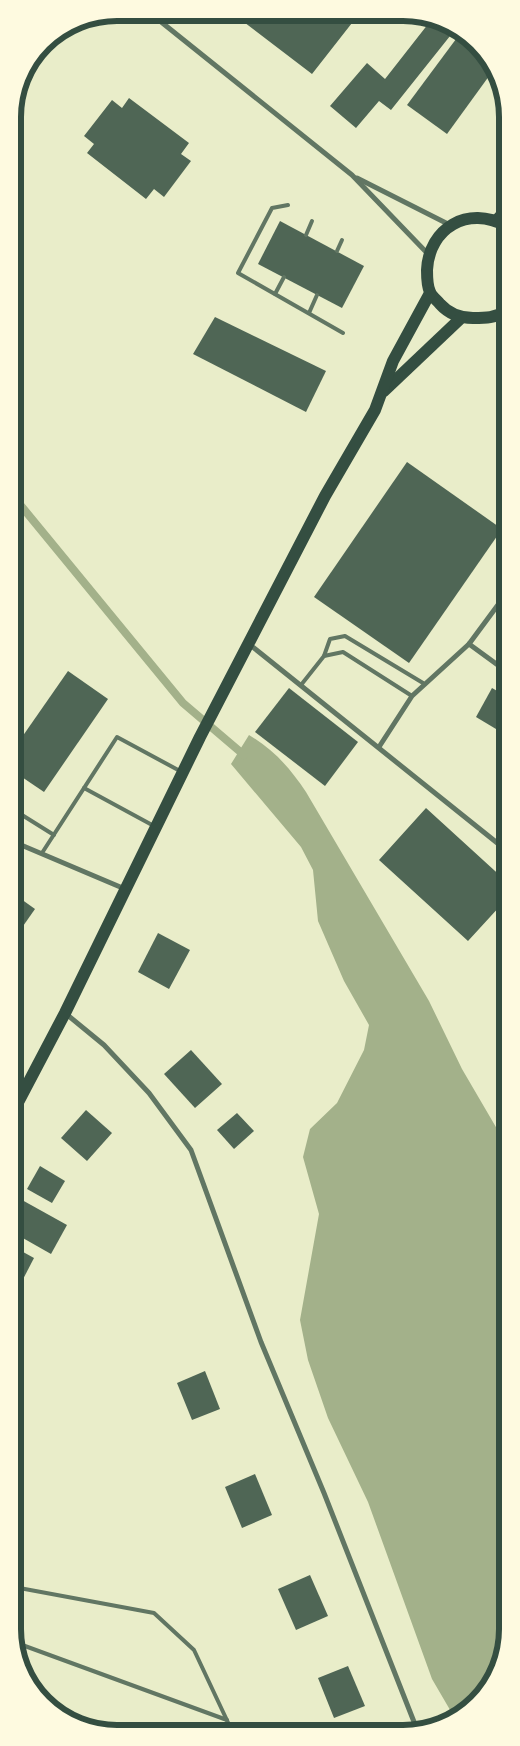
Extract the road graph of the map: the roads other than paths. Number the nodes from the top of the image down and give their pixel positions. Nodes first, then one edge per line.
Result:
1 (160, 21) edge
2 (352, 175) junction
3 (288, 205) dead end
4 (312, 221) dead end
5 (499, 223) edge
6 (450, 225) junction
7 (306, 235) dead end
8 (342, 240) dead end
9 (337, 251) dead end
10 (428, 255) junction
11 (284, 277) dead end
12 (430, 293) junction
13 (276, 294) junction
14 (318, 295) dead end
15 (309, 314) junction
16 (499, 315) edge
17 (462, 318) junction
18 (343, 334) dead end
19 (382, 392) junction
20 (499, 603) edge
21 (248, 643) junction
22 (468, 644) junction
23 (324, 656) junction
24 (499, 666) edge
25 (423, 684) junction
26 (301, 685) junction
27 (412, 696) junction
28 (379, 747) junction
29 (182, 773) junction
30 (84, 788) junction
31 (21, 814) edge
32 (156, 827) junction
33 (54, 835) junction
34 (499, 844) edge
35 (21, 845) edge
36 (42, 853) junction
37 (125, 890) junction
38 (65, 1013) junction
39 (21, 1097) edge
40 (21, 1588) edge
41 (23, 1645) edge
42 (227, 1720) junction
43 (415, 1724) edge
44 (229, 1725) edge

1 - 2 street
2 - 6 street
2 - 10 street
3 - 13 lane
4 - 7 lane
5 - 6 main road
6 - 10 main road
8 - 9 lane
10 - 12 main road
11 - 13 lane
12 - 17 main road
12 - 19 main road
13 - 15 lane
14 - 15 lane
15 - 18 lane
16 - 17 main road
17 - 19 main road
19 - 21 main road
20 - 22 street
21 - 26 street
21 - 29 main road
22 - 24 street
22 - 25 street
23 - 25 lane
23 - 26 lane
23 - 27 lane
25 - 27 street
26 - 28 street
27 - 28 street
28 - 34 street
29 - 30 lane
29 - 32 main road
30 - 32 lane
30 - 33 lane
31 - 33 lane
32 - 37 main road
33 - 36 lane
35 - 36 street
36 - 37 street
37 - 38 main road
38 - 39 main road
38 - 43 street
40 - 42 lane
41 - 42 lane
42 - 44 lane

